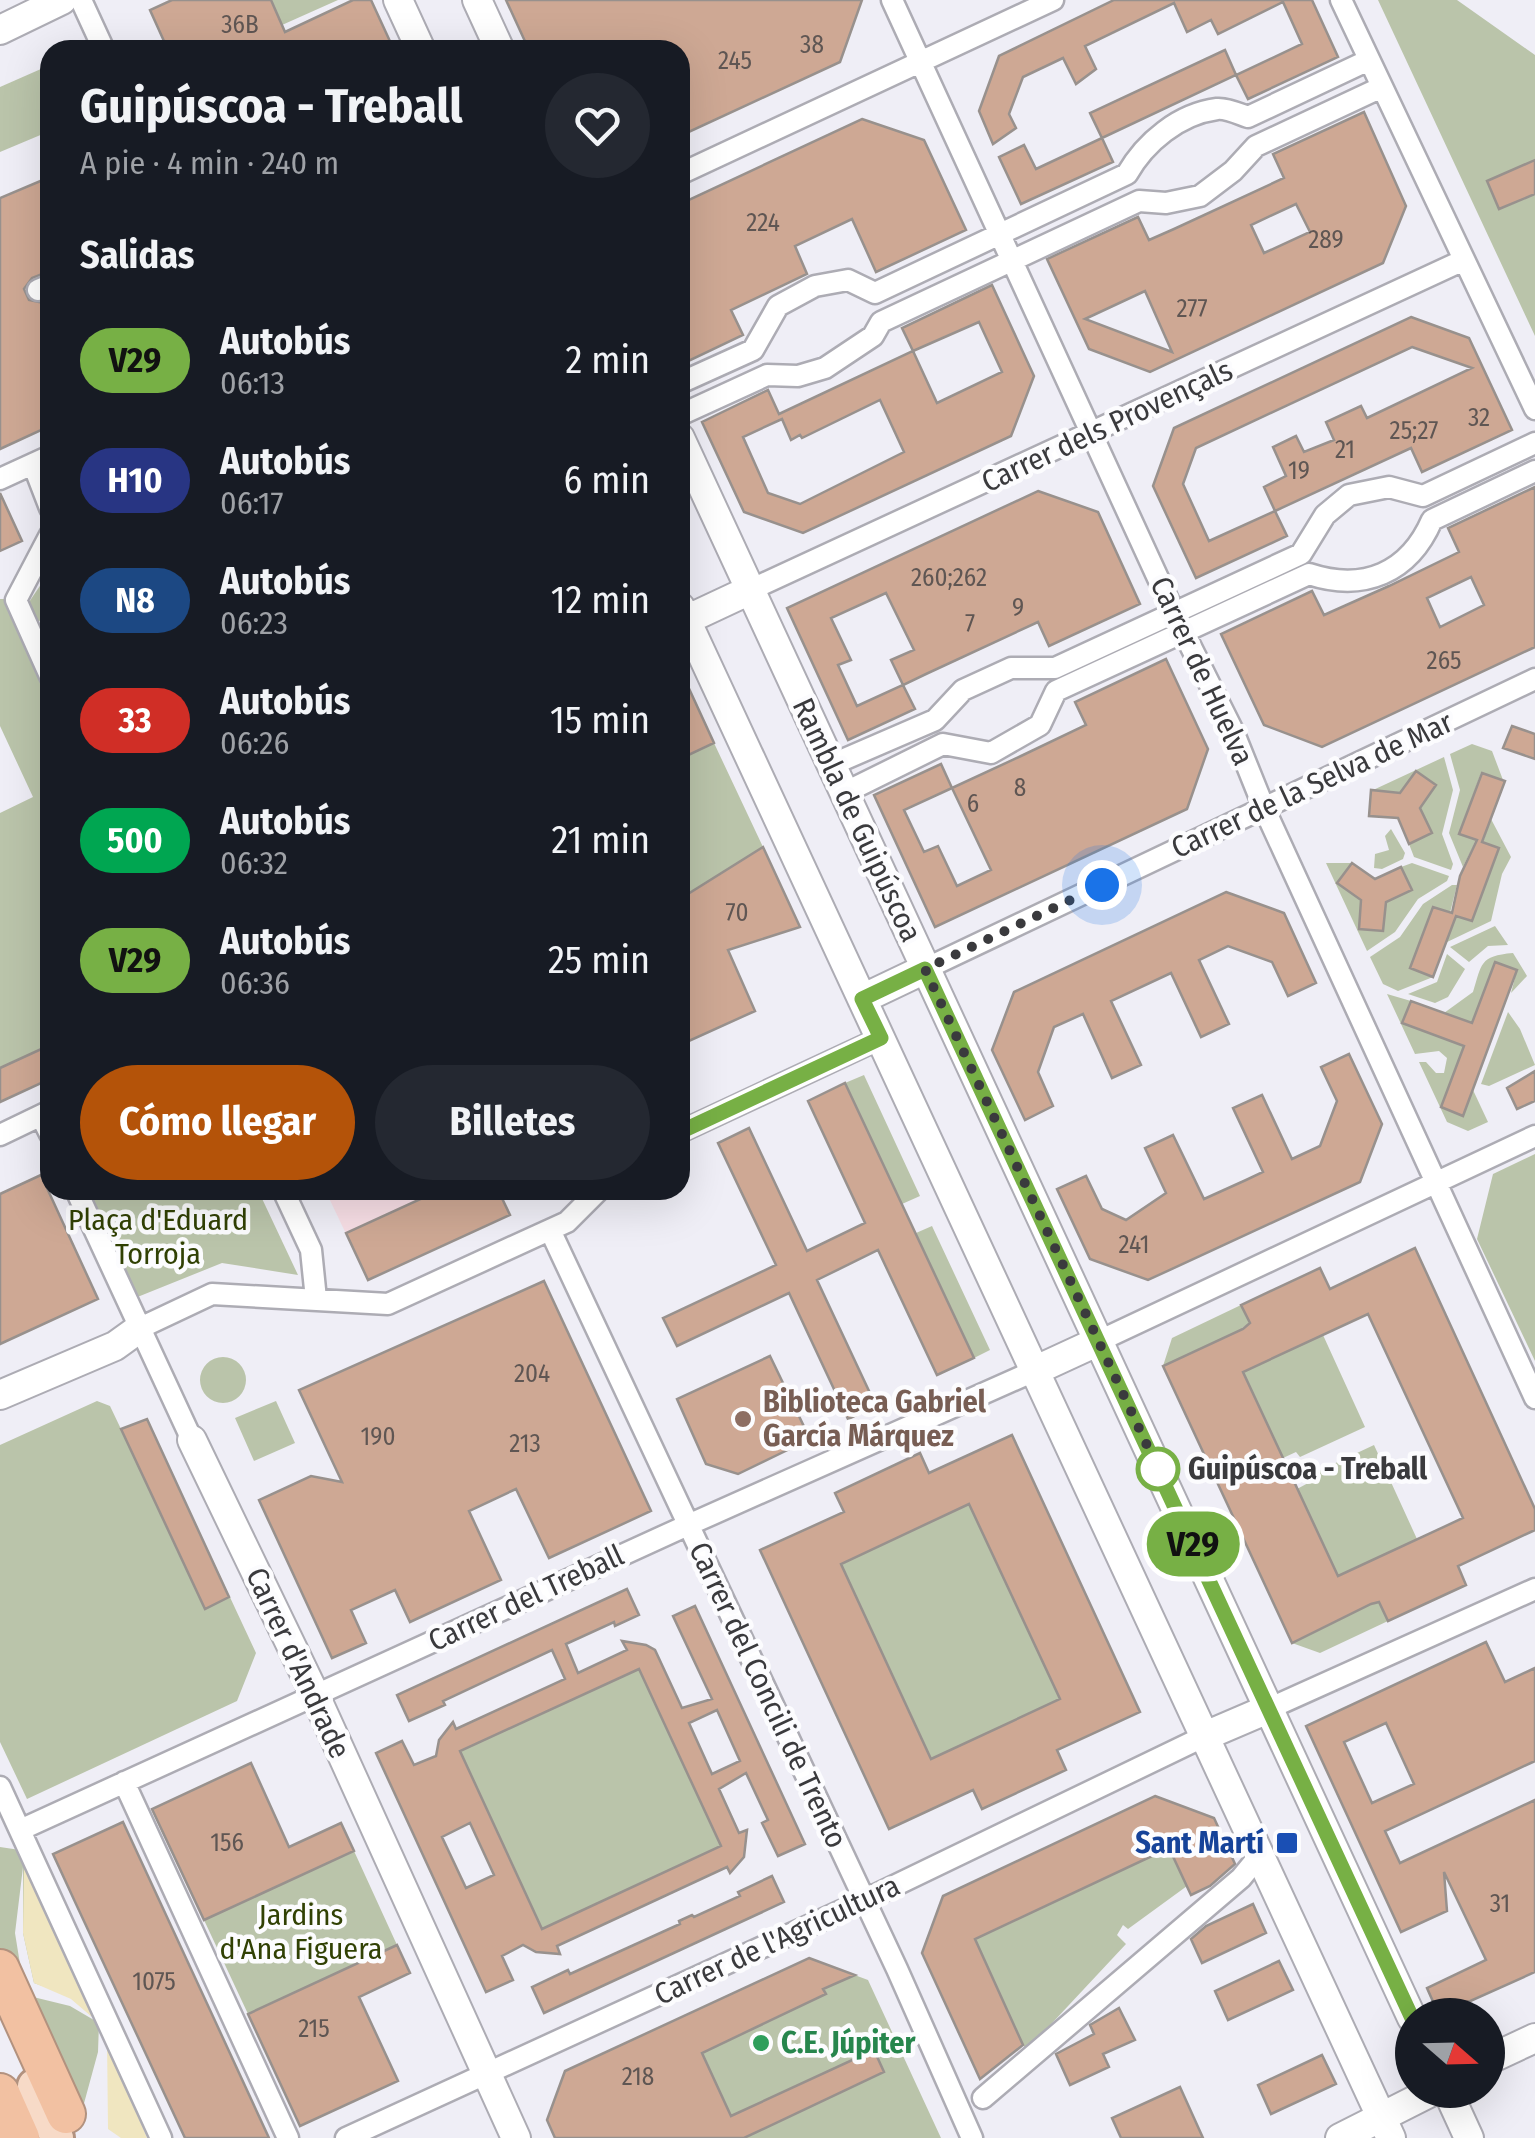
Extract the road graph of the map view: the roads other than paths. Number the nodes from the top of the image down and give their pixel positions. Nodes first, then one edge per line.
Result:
1 (62, 0) edge
2 (81, 0) edge
3 (398, 0) edge
4 (477, 0) edge
5 (892, 0) edge
6 (1054, 0) edge
7 (1341, 0) edge
8 (1, 28) edge
9 (99, 40) edge
10 (416, 40) edge
11 (495, 40) edge
12 (1369, 60) junction
13 (921, 62) junction
14 (1382, 87) junction
15 (690, 169) edge
16 (1000, 234) junction
17 (1464, 260) junction
18 (1012, 261) junction
19 (690, 379) edge
20 (1535, 409) edge
21 (690, 410) edge
22 (1092, 433) junction
23 (1535, 444) edge
24 (40, 460) edge
25 (690, 460) edge
26 (1535, 472) edge
27 (0, 479) edge
28 (40, 553) edge
29 (750, 590) junction
30 (1174, 613) junction
31 (690, 614) edge
32 (1184, 633) junction
33 (690, 634) edge
34 (40, 654) edge
35 (1535, 679) edge
36 (831, 766) junction
37 (844, 793) junction
38 (1264, 808) junction
39 (925, 969) junction
40 (862, 999) junction
41 (881, 1038) junction
42 (40, 1122) edge
43 (690, 1127) edge
44 (0, 1136) edge
45 (1535, 1136) edge
46 (1437, 1184) junction
47 (81, 1200) edge
48 (288, 1200) edge
49 (589, 1200) edge
50 (550, 1230) junction
51 (316, 1299) junction
52 (140, 1328) junction
53 (1099, 1341) junction
54 (1034, 1371) junction
55 (0, 1395) edge
56 (1535, 1398) edge
57 (192, 1440) joint
58 (688, 1524) junction
59 (1535, 1590) edge
60 (315, 1695) junction
61 (1268, 1709) junction
62 (1205, 1736) junction
63 (124, 1782) junction
64 (0, 1787) edge
65 (20, 1830) junction
66 (1259, 1856) junction
67 (865, 1900) junction
68 (0, 1969) edge
69 (1403, 1998) edge
70 (0, 2008) edge
71 (1535, 2038) edge
72 (1505, 2052) edge
73 (485, 2072) junction
74 (0, 2094) edge
75 (983, 2098) dead end
76 (1413, 2108) edge
77 (1455, 2108) edge
78 (62, 2126) edge
79 (1387, 2128) edge
80 (20, 2138) edge
81 (161, 2138) edge
82 (288, 2138) edge
83 (346, 2138) edge
84 (516, 2138) edge
85 (972, 2138) edge
86 (1340, 2138) edge
87 (1469, 2138) edge

1 - 8 street
2 - 9 street
3 - 10 street
4 - 11 street
5 - 13 street, Carrer de Huelva
6 - 13 street
7 - 12 street
12 - 14 street
12 - 16 street
13 - 15 street
13 - 16 street, Carrer de Huelva
14 - 17 street
14 - 18 street
16 - 18 street, Carrer de Huelva
16 - 19 street
17 - 20 street
17 - 22 street, Carrer dels Provençals
18 - 21 street
18 - 22 street, Carrer de Huelva
22 - 29 street, Carrer dels Provençals
22 - 30 street, Carrer de Huelva
23 - 30 street
24 - 27 street
25 - 29 street, Rambla de Guipúscoa
26 - 32 street
28 - 34 street
29 - 31 street
29 - 36 street, Rambla de Guipúscoa
30 - 32 street, Carrer de Huelva
30 - 36 street
32 - 37 street
32 - 38 street, Carrer de Huelva
33 - 40 street
35 - 38 street, Carrer de la Selva de Mar
36 - 37 street, Rambla de Guipúscoa
37 - 39 street, Rambla de Guipúscoa
38 - 39 street, Carrer de la Selva de Mar
38 - 46 street, Carrer de Huelva
39 - 40 street
39 - 53 street, Rambla de Guipúscoa
40 - 41 street
41 - 43 street
41 - 54 street
42 - 44 street
45 - 46 street
46 - 53 street
46 - 56 street, Carrer de Huelva
47 - 52 street, Carrer d'Andrade
48 - 51 street
49 - 50 street
50 - 51 street
50 - 58 street, Carrer del Concili de Trento
51 - 52 street
52 - 55 street
52 - 57 street, Carrer d'Andrade
53 - 54 street
53 - 61 street, Rambla de Guipúscoa
54 - 58 street, Carrer del Treball
54 - 62 street
57 - 60 street, Carrer d'Andrade
58 - 60 street, Carrer del Treball
58 - 67 street, Carrer del Concili de Trento
59 - 61 street
60 - 63 street, Carrer del Treball
60 - 73 street, Carrer d'Andrade
61 - 62 street
61 - 69 street, Rambla de Guipúscoa
62 - 66 street
62 - 67 street, Carrer de l'Agricultura
63 - 65 street, Carrer del Treball
63 - 82 street
64 - 65 street
65 - 81 street
66 - 75 street
66 - 79 street
67 - 73 street, Carrer de l'Agricultura
67 - 85 street, Carrer del Concili de Trento
68 - 78 highway
70 - 78 main road
71 - 72 street
73 - 83 street, Carrer de l'Agricultura
73 - 84 street, Carrer d'Andrade
74 - 80 highway
76 - 79 street
77 - 87 street
79 - 86 street

